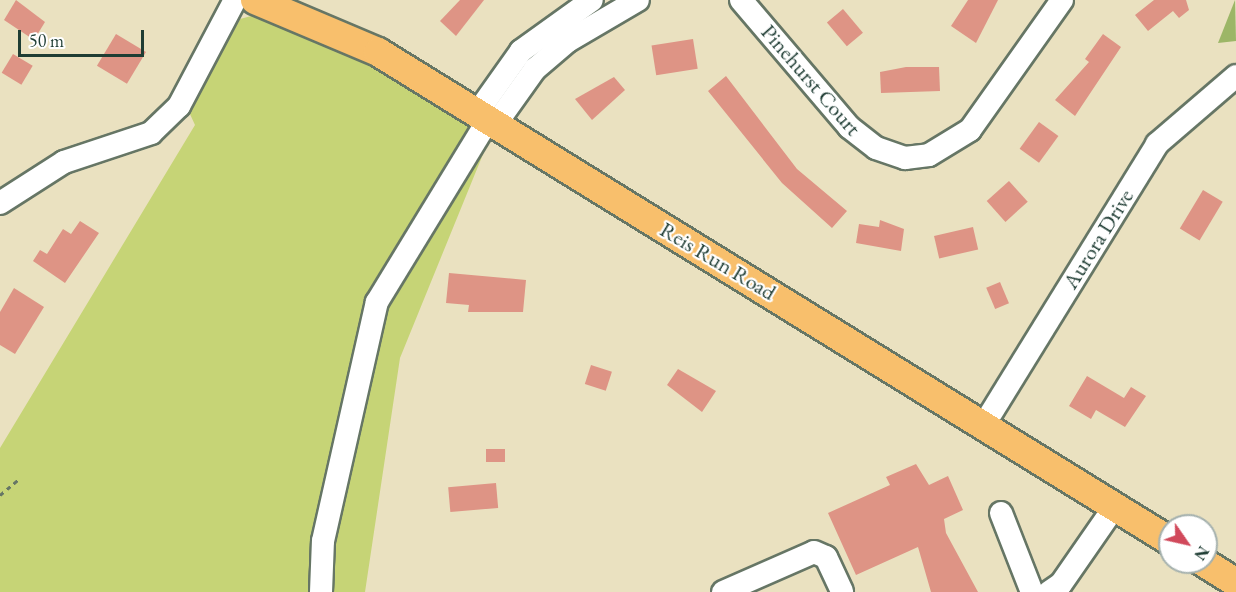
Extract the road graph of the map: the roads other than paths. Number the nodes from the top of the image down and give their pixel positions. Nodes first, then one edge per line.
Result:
1 (235, 0) edge
2 (255, 0) edge
3 (592, 0) edge
4 (638, 0) edge
5 (741, 0) edge
6 (1062, 0) edge
7 (1236, 79) edge
8 (487, 119) junction
9 (0, 203) edge
10 (985, 423) junction
11 (1115, 506) junction
12 (1000, 513) dead end
13 (1158, 533) edge
14 (1218, 572) edge
15 (1236, 583) edge
16 (729, 591) edge
17 (321, 592) edge
18 (842, 592) edge
19 (1032, 592) edge
20 (1049, 592) edge

1 - 9 street
2 - 8 main road, Reis Run Road
3 - 8 street
4 - 8 street
5 - 6 street, Pinehurst Court
7 - 10 street, Aurora Drive
8 - 10 main road, Reis Run Road
8 - 17 street
10 - 11 main road, Reis Run Road
11 - 13 main road, Reis Run Road
11 - 20 street
12 - 19 street
14 - 15 main road
16 - 18 street

